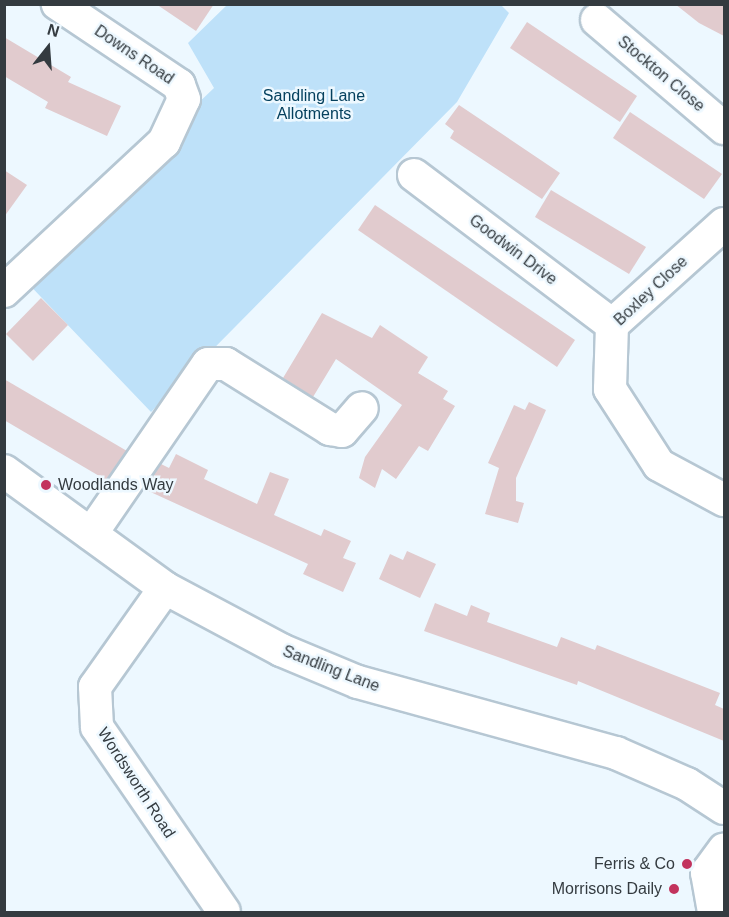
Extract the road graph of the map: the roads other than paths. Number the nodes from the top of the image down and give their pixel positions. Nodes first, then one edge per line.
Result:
1 (58, 4) edge
2 (597, 20) dead end
3 (724, 128) edge
4 (414, 175) dead end
5 (724, 224) edge
6 (4, 291) edge
7 (612, 325) junction
8 (362, 408) dead end
9 (4, 471) edge
10 (724, 500) edge
11 (91, 534) junction
12 (165, 588) junction
13 (724, 808) edge
14 (724, 850) edge
15 (224, 912) edge
16 (714, 912) edge

1 - 6 street, Downs Road
2 - 3 street, Stockton Close
4 - 7 street, Goodwin Drive
5 - 7 street, Boxley Close
7 - 10 street, Boxley Close
8 - 11 street
9 - 11 street, Sandling Lane
11 - 12 street, Sandling Lane
12 - 13 street, Sandling Lane
12 - 15 street, Wordsworth Road
14 - 16 street

